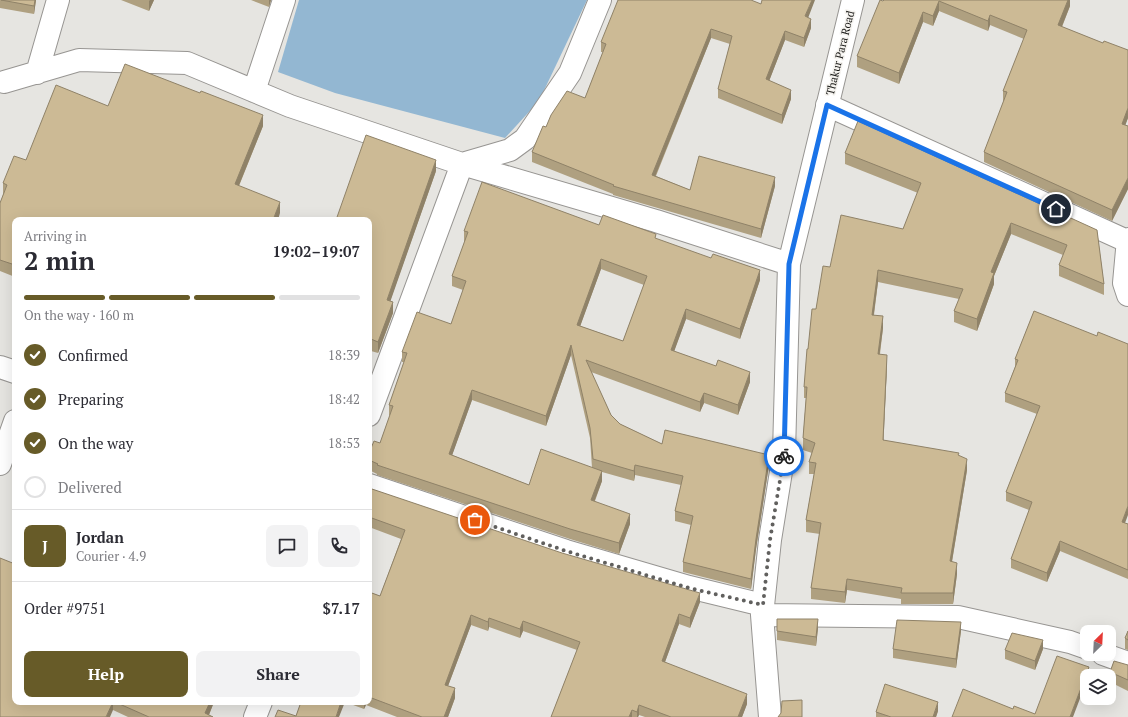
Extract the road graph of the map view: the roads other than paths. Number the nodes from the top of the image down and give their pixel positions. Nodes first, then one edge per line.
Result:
1 (58, 0) edge
2 (284, 0) edge
3 (600, 0) edge
4 (853, 0) edge
5 (37, 73) junction
6 (1, 87) edge
7 (254, 91) junction
8 (827, 105) junction
9 (462, 164) junction
10 (1127, 240) edge
11 (789, 264) junction
12 (1128, 295) edge
13 (0, 367) edge
14 (12, 371) edge
15 (372, 407) edge
16 (12, 430) edge
17 (0, 464) edge
18 (372, 486) edge
19 (763, 610) junction
20 (1080, 646) edge
21 (1116, 659) edge
22 (1128, 663) edge
23 (260, 705) edge
24 (255, 717) edge
25 (770, 717) edge

1 - 5 street
2 - 7 street
3 - 9 street
4 - 8 street, Thakur Para Road
5 - 6 street
5 - 7 street
7 - 9 street
8 - 10 street, Thakur Para Road
8 - 11 street, Thakur Para Road
9 - 11 street
9 - 15 street
10 - 12 street, Thakur Para Road
11 - 19 street, Thakur Para Road
13 - 14 street
16 - 17 street
18 - 19 street
19 - 20 street
19 - 25 street, Thakur Para Road
21 - 22 street
23 - 24 street

